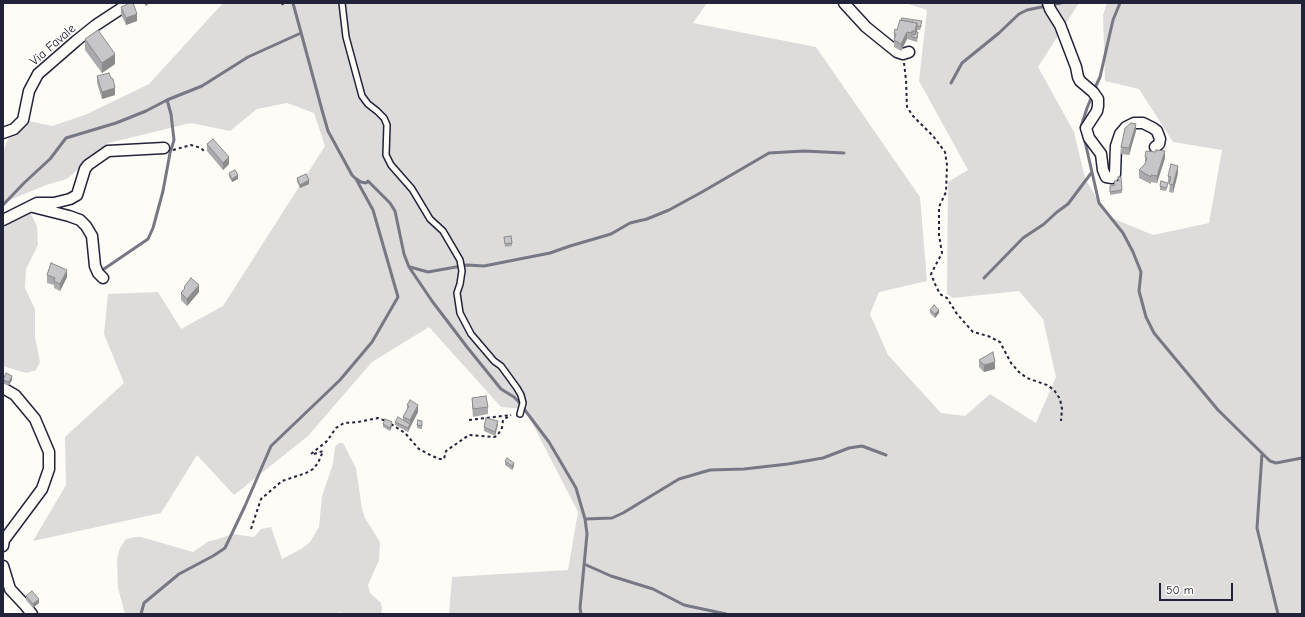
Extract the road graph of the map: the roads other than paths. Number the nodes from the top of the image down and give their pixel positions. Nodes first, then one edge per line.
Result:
1 (342, 3) edge
2 (844, 3) edge
3 (1048, 3) edge
4 (125, 6) edge
5 (906, 53) road end
6 (3, 133) edge
7 (1155, 147) dead end
8 (164, 148) road end
9 (30, 207) junction
10 (3, 220) edge
11 (103, 278) dead end
12 (3, 388) edge
13 (520, 414) road end
14 (3, 546) edge
15 (3, 566) edge
16 (32, 614) edge

1 - 13 lane
2 - 5 street
3 - 7 street
4 - 6 street, Via Favale
8 - 9 street
9 - 10 street
9 - 11 street
12 - 14 street
15 - 16 street

